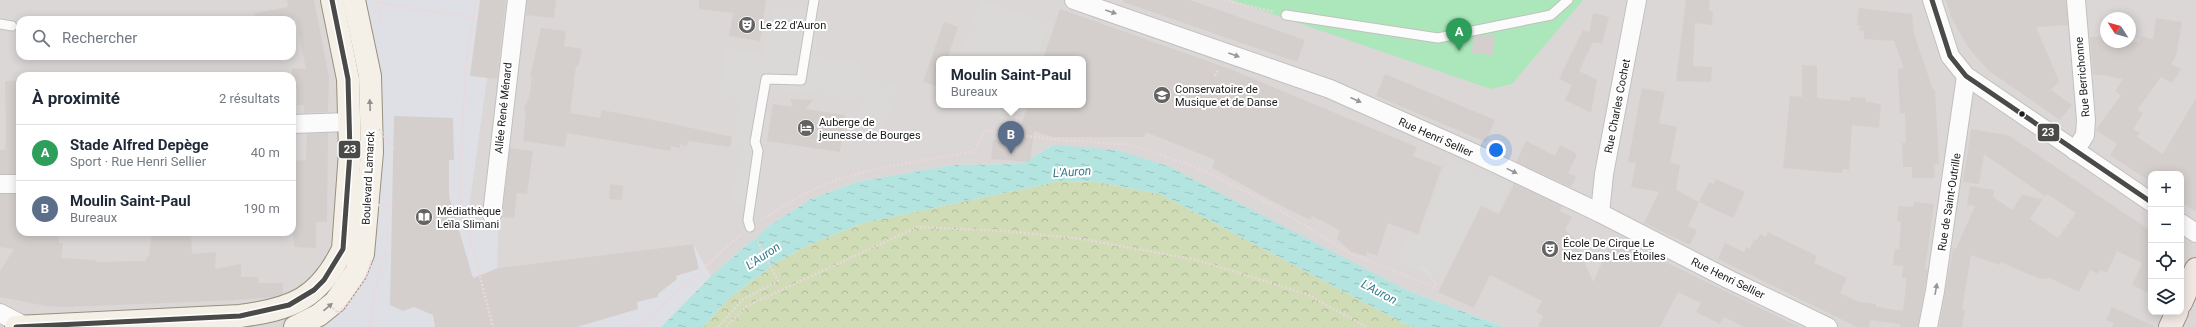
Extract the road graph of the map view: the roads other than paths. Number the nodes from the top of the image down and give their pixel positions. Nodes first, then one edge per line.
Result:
1 (332, 0) edge
2 (354, 0) edge
3 (517, 0) edge
4 (814, 0) edge
5 (1074, 0) edge
6 (1568, 0) edge
7 (1637, 0) edge
8 (1932, 0) edge
9 (2076, 0) edge
10 (1286, 15) road end
11 (0, 24) edge
12 (12, 26) dead end
13 (1966, 76) junction
14 (349, 122) junction
15 (296, 124) edge
16 (2075, 151) junction
17 (0, 184) edge
18 (16, 184) edge
19 (2148, 200) edge
20 (1600, 213) junction
21 (492, 216) dead end
22 (2184, 225) edge
23 (750, 227) road end
24 (2196, 233) edge
25 (2196, 269) edge
26 (2184, 295) edge
27 (0, 313) edge
28 (2176, 315) edge
29 (298, 326) edge
30 (20, 327) edge
31 (1828, 327) edge
32 (1928, 327) edge
33 (2170, 327) edge

1 - 14 main road, Boulevard Lamarck
29 -> 2 main road, Boulevard Lamarck
3 - 21 street, Allée René Ménard
4 - 23 lane
5 -> 20 street, Rue Henri Sellier
6 - 10 lane
7 - 20 street, Rue Charles Cochet
8 - 13 street
9 - 16 street, Rue Berrichonne
11 - 12 lane
13 - 16 street
32 -> 13 street, Rue de Saint-Outrille
14 - 15 street
14 - 30 main road, Boulevard Lamarck
16 - 19 street
17 - 18 street
20 - 31 street, Rue Henri Sellier
22 - 24 street
25 - 26 main road
27 - 30 street
28 - 33 main road

